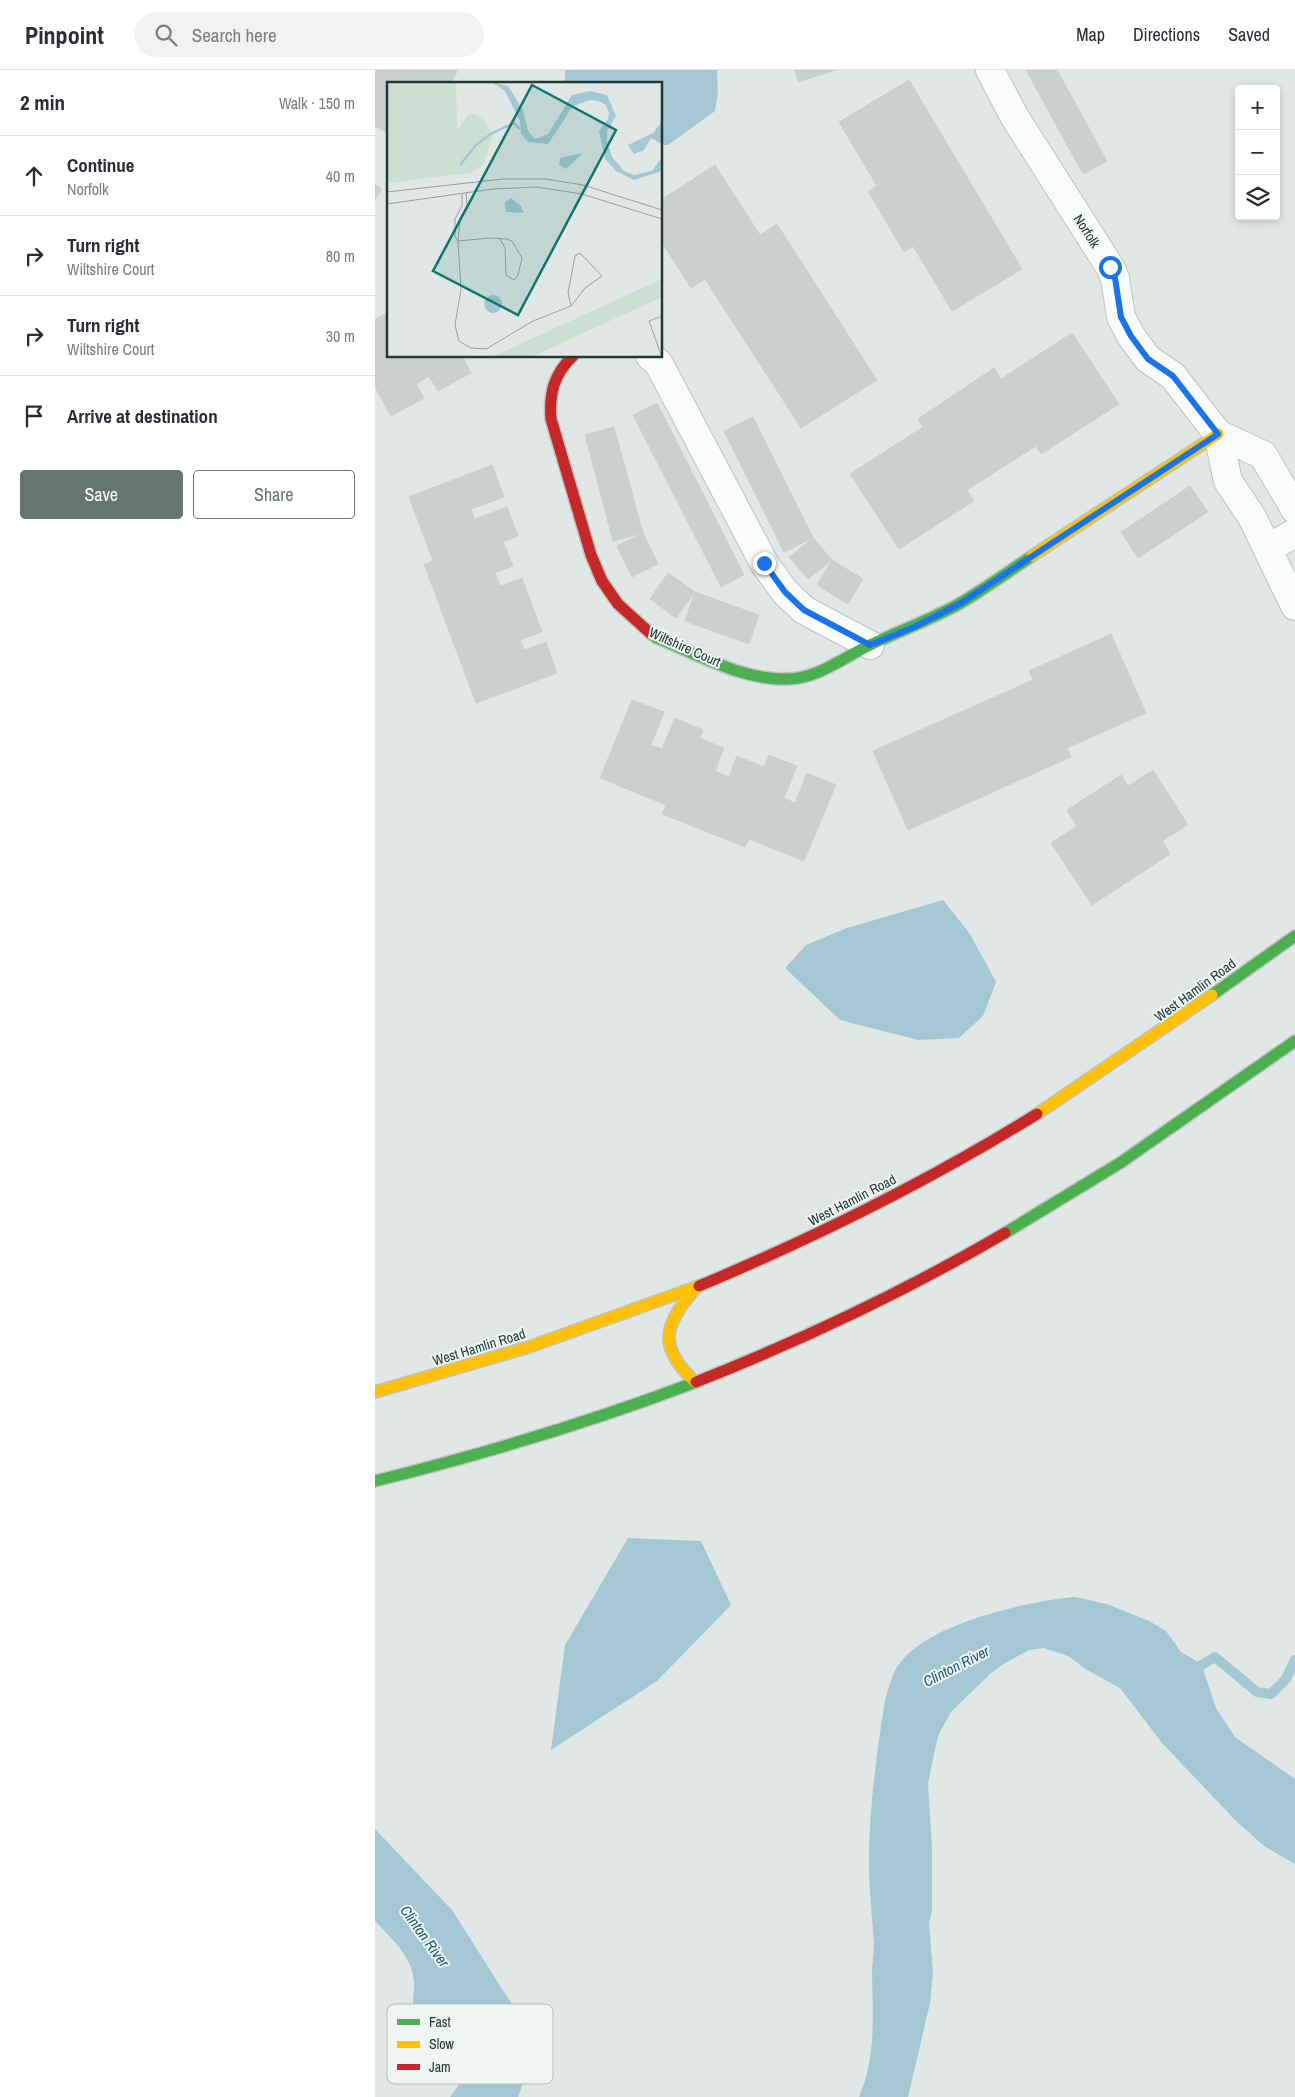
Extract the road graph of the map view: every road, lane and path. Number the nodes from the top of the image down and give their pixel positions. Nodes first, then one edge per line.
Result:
1 (989, 70) edge
2 (571, 358) edge
3 (652, 358) edge
4 (1218, 434) junction
5 (1295, 509) edge
6 (1295, 533) edge
7 (1269, 548) junction
8 (1295, 606) edge
9 (870, 645) junction
10 (1295, 936) edge
11 (1295, 1041) edge
12 (696, 1288) junction
13 (695, 1382) junction
14 (375, 1392) edge
15 (375, 1481) edge

1 - 4 street, Norfolk
2 - 9 main road, Wiltshire Court
3 - 9 street
4 - 5 street, Norfolk
4 - 7 street, Norfolk
4 - 9 main road, Wiltshire Court
6 - 7 street
7 - 8 street, Norfolk
10 - 12 main road, West Hamlin Road
11 - 13 main road
12 - 13 main road
12 - 14 main road, West Hamlin Road
13 - 15 main road

